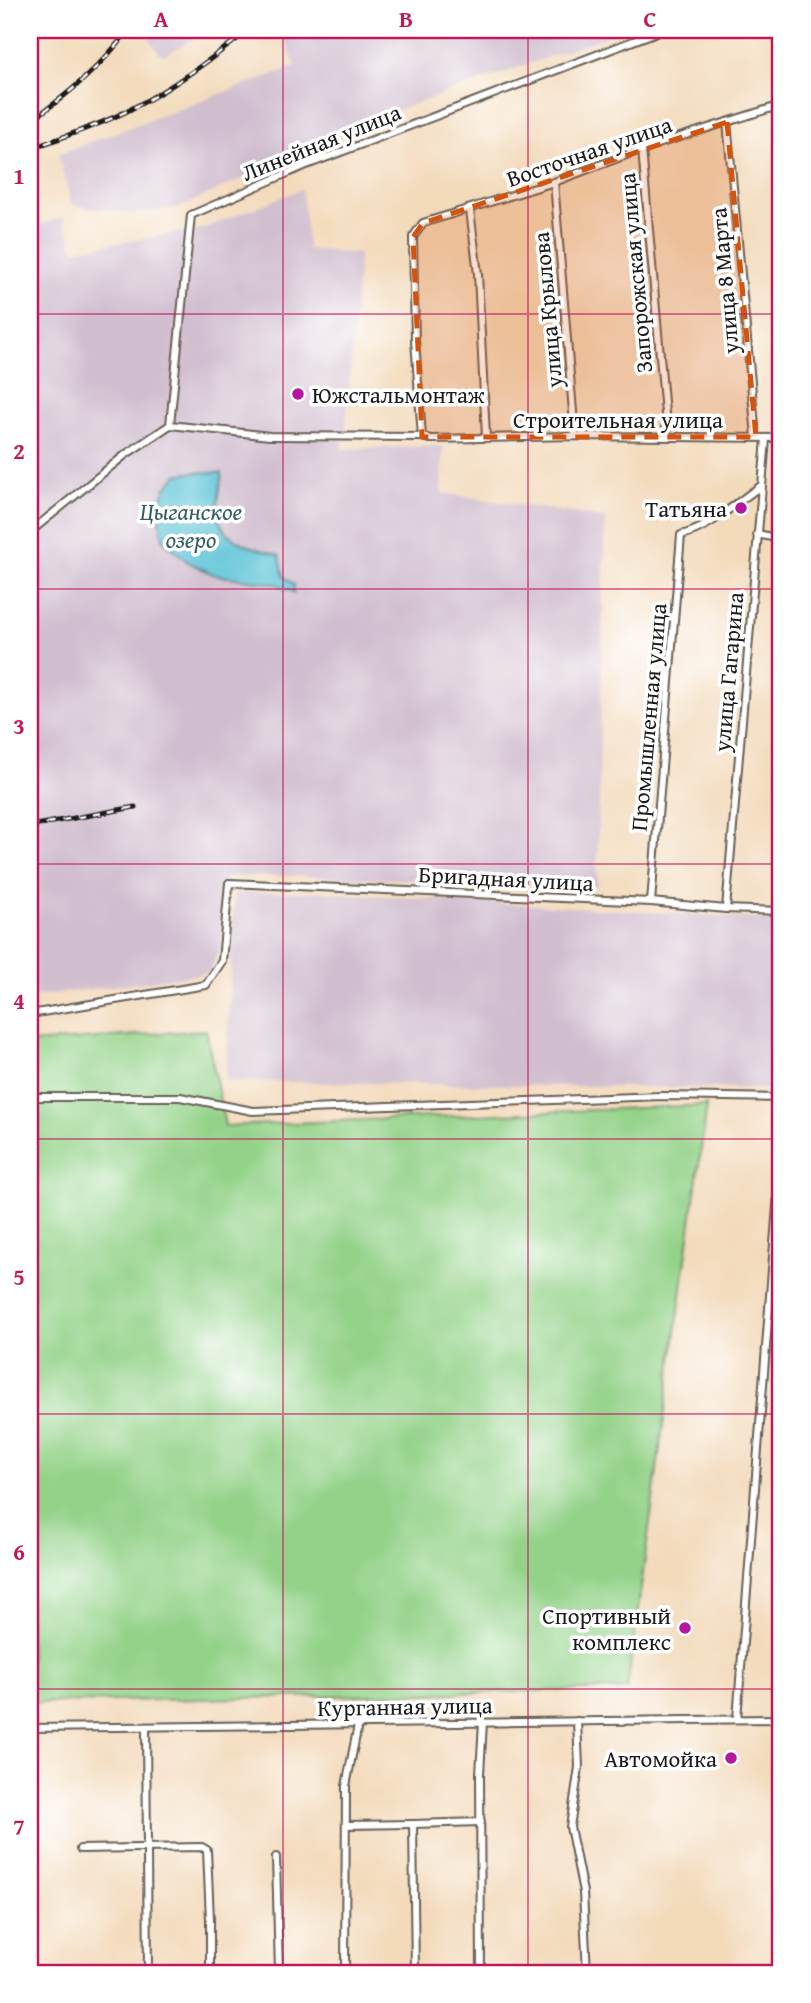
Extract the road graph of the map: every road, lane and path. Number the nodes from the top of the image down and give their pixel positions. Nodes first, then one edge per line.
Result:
1 (662, 30) edge
2 (781, 105) edge
3 (727, 122) junction
4 (642, 149) junction
5 (554, 182) junction
6 (470, 210) junction
7 (170, 425) junction
8 (575, 436) junction
9 (667, 436) junction
10 (422, 437) junction
11 (756, 437) junction
12 (486, 438) junction
13 (781, 438) edge
14 (766, 439) junction
15 (761, 486) junction
16 (30, 532) edge
17 (757, 534) junction
18 (781, 540) edge
19 (651, 902) junction
20 (726, 909) junction
21 (781, 911) edge
22 (30, 1014) edge
23 (30, 1097) edge
24 (781, 1098) edge
25 (781, 1180) edge
26 (737, 1719) junction
27 (781, 1719) edge
28 (578, 1721) junction
29 (483, 1722) junction
30 (358, 1725) junction
31 (146, 1727) junction
32 (30, 1728) edge
33 (481, 1822) junction
34 (413, 1824) junction
35 (346, 1825) junction
36 (147, 1847) junction
37 (80, 1849) dead end
38 (276, 1857) dead end
39 (148, 1973) edge
40 (210, 1973) edge
41 (279, 1973) edge
42 (345, 1973) edge
43 (415, 1973) edge
44 (481, 1973) edge
45 (587, 1973) edge

1 - 7 street, Линейная улица
2 - 3 street, Восточная улица
3 - 4 street, Восточная улица
3 - 11 street, улица 8 Марта
4 - 5 street, Восточная улица
4 - 9 street, Запорожская улица
5 - 6 street, Восточная улица
5 - 8 street, улица Крылова
6 - 10 street, Восточная улица
6 - 12 street
7 - 10 street, Строительная улица
7 - 16 street
8 - 9 street, Строительная улица
8 - 12 street, Строительная улица
9 - 11 street, Строительная улица
10 - 12 street, Строительная улица
11 - 14 street, Строительная улица
13 - 14 street, Строительная улица
14 - 15 street, улица Гагарина
15 - 17 street, улица Гагарина
15 - 19 street, Промышленная улица
17 - 18 street
17 - 20 street, улица Гагарина
19 - 20 street, Бригадная улица
19 - 22 street, Бригадная улица
20 - 21 street, Бригадная улица
23 - 24 street
25 - 26 street
26 - 27 street, Курганная улица
26 - 28 street, Курганная улица
28 - 29 street, Курганная улица
28 - 45 street
29 - 30 street, Курганная улица
29 - 33 street
30 - 31 street, Курганная улица
30 - 35 street
31 - 32 street, Курганная улица
31 - 36 street
33 - 34 street
33 - 44 street
34 - 35 street
34 - 43 street
35 - 42 street
36 - 37 street
36 - 39 street
36 - 40 street
38 - 41 street

